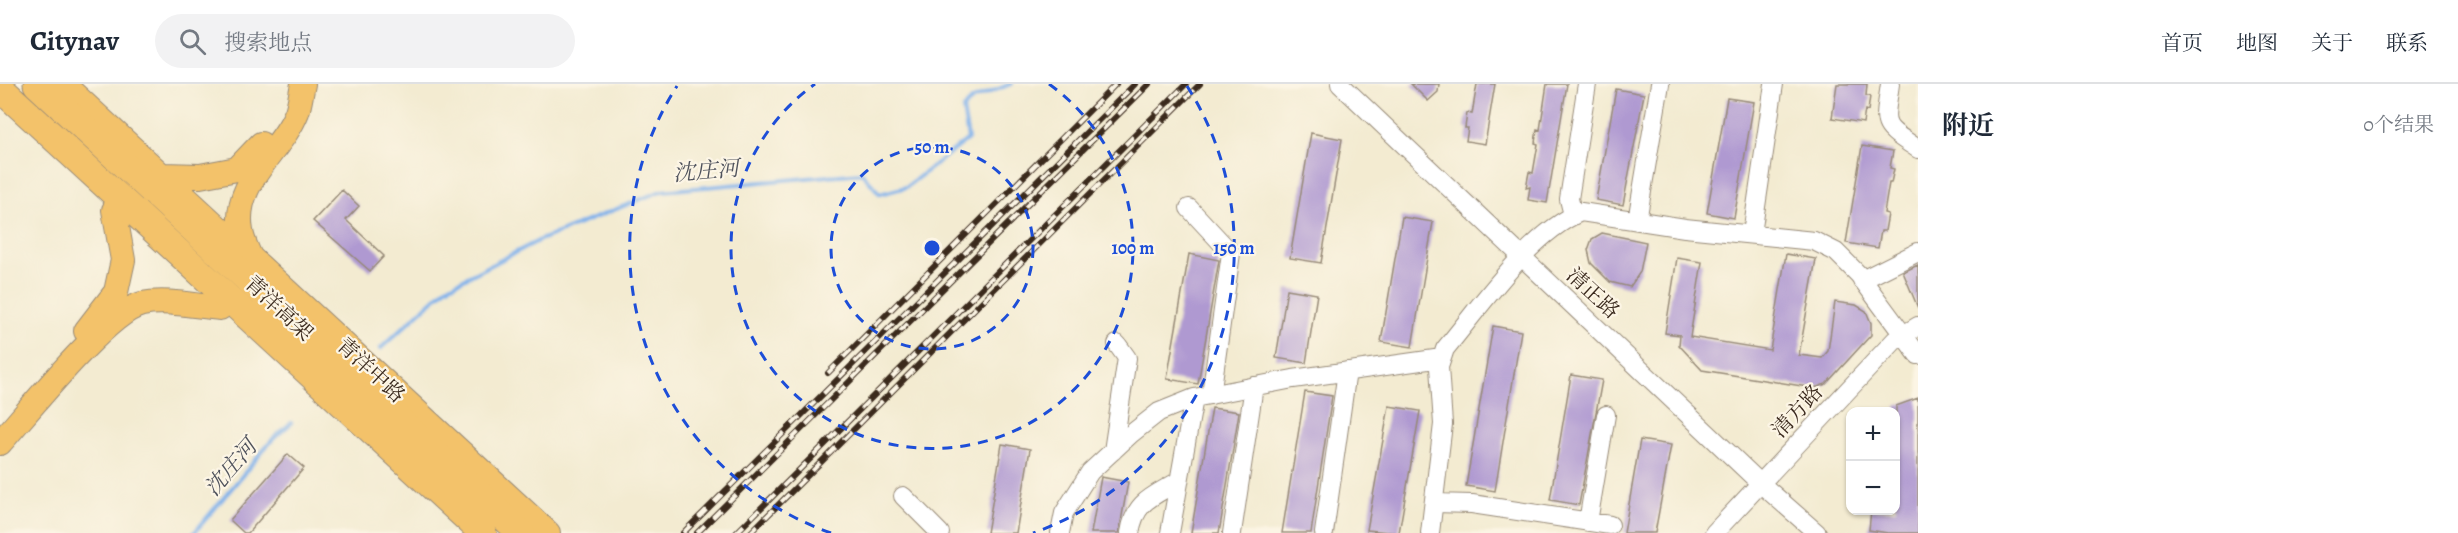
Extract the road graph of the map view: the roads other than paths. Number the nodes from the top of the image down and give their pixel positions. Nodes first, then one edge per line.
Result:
1 (37, 84) edge
2 (63, 84) edge
3 (290, 84) edge
4 (303, 84) edge
5 (1340, 84) edge
6 (1587, 84) edge
7 (1660, 84) edge
8 (1774, 84) edge
9 (1890, 84) edge
10 (0, 88) edge
11 (0, 104) edge
12 (1918, 149) edge
13 (164, 175) junction
14 (1188, 208) dead end
15 (114, 210) junction
16 (1573, 215) junction
17 (1637, 221) junction
18 (1752, 234) junction
19 (1917, 248) edge
20 (1522, 256) junction
21 (251, 260) junction
22 (1862, 279) junction
23 (220, 308) junction
24 (1911, 330) edge
25 (1117, 344) dead end
26 (1918, 355) edge
27 (1442, 358) junction
28 (1347, 371) junction
29 (1254, 386) junction
30 (1202, 397) junction
31 (1606, 415) dead end
32 (0, 422) edge
33 (0, 443) edge
34 (1113, 451) junction
35 (1177, 482) junction
36 (1760, 483) junction
37 (903, 496) dead end
38 (1434, 503) junction
39 (1588, 522) junction
40 (1610, 525) dead end
41 (464, 533) edge
42 (483, 533) edge
43 (521, 533) edge
44 (548, 533) edge
45 (940, 533) edge
46 (1060, 533) edge
47 (1130, 533) edge
48 (1170, 533) edge
49 (1232, 533) edge
50 (1324, 533) edge
51 (1430, 533) edge
52 (1714, 533) edge
53 (1817, 533) edge

1 - 43 highway, 青洋高架
2 - 13 main road, 青洋中路
3 - 13 main road
4 - 21 main road
5 - 20 street, 清正路
6 - 16 street
7 - 17 street
8 - 18 street
9 - 12 street
10 - 42 highway, 青洋高架
11 - 15 main road
13 - 21 main road, 青洋中路
14 - 30 street
15 - 23 main road
15 - 32 main road
16 - 17 street
16 - 20 street
17 - 18 street
18 - 22 street
19 - 22 street
20 - 27 street
20 - 36 street, 清正路
21 - 44 main road, 青洋中路
22 - 24 street
23 - 33 main road
23 - 41 main road
24 - 26 street
24 - 36 street, 清方路
25 - 34 street
27 - 28 street
27 - 38 street
28 - 29 street
28 - 50 street
29 - 30 street
29 - 49 street
30 - 34 street
30 - 35 street
31 - 39 street
34 - 46 street
35 - 47 street
35 - 48 street
36 - 52 street, 清方路
36 - 53 street, 清正路
37 - 45 street
38 - 39 street
38 - 51 street
39 - 40 street

